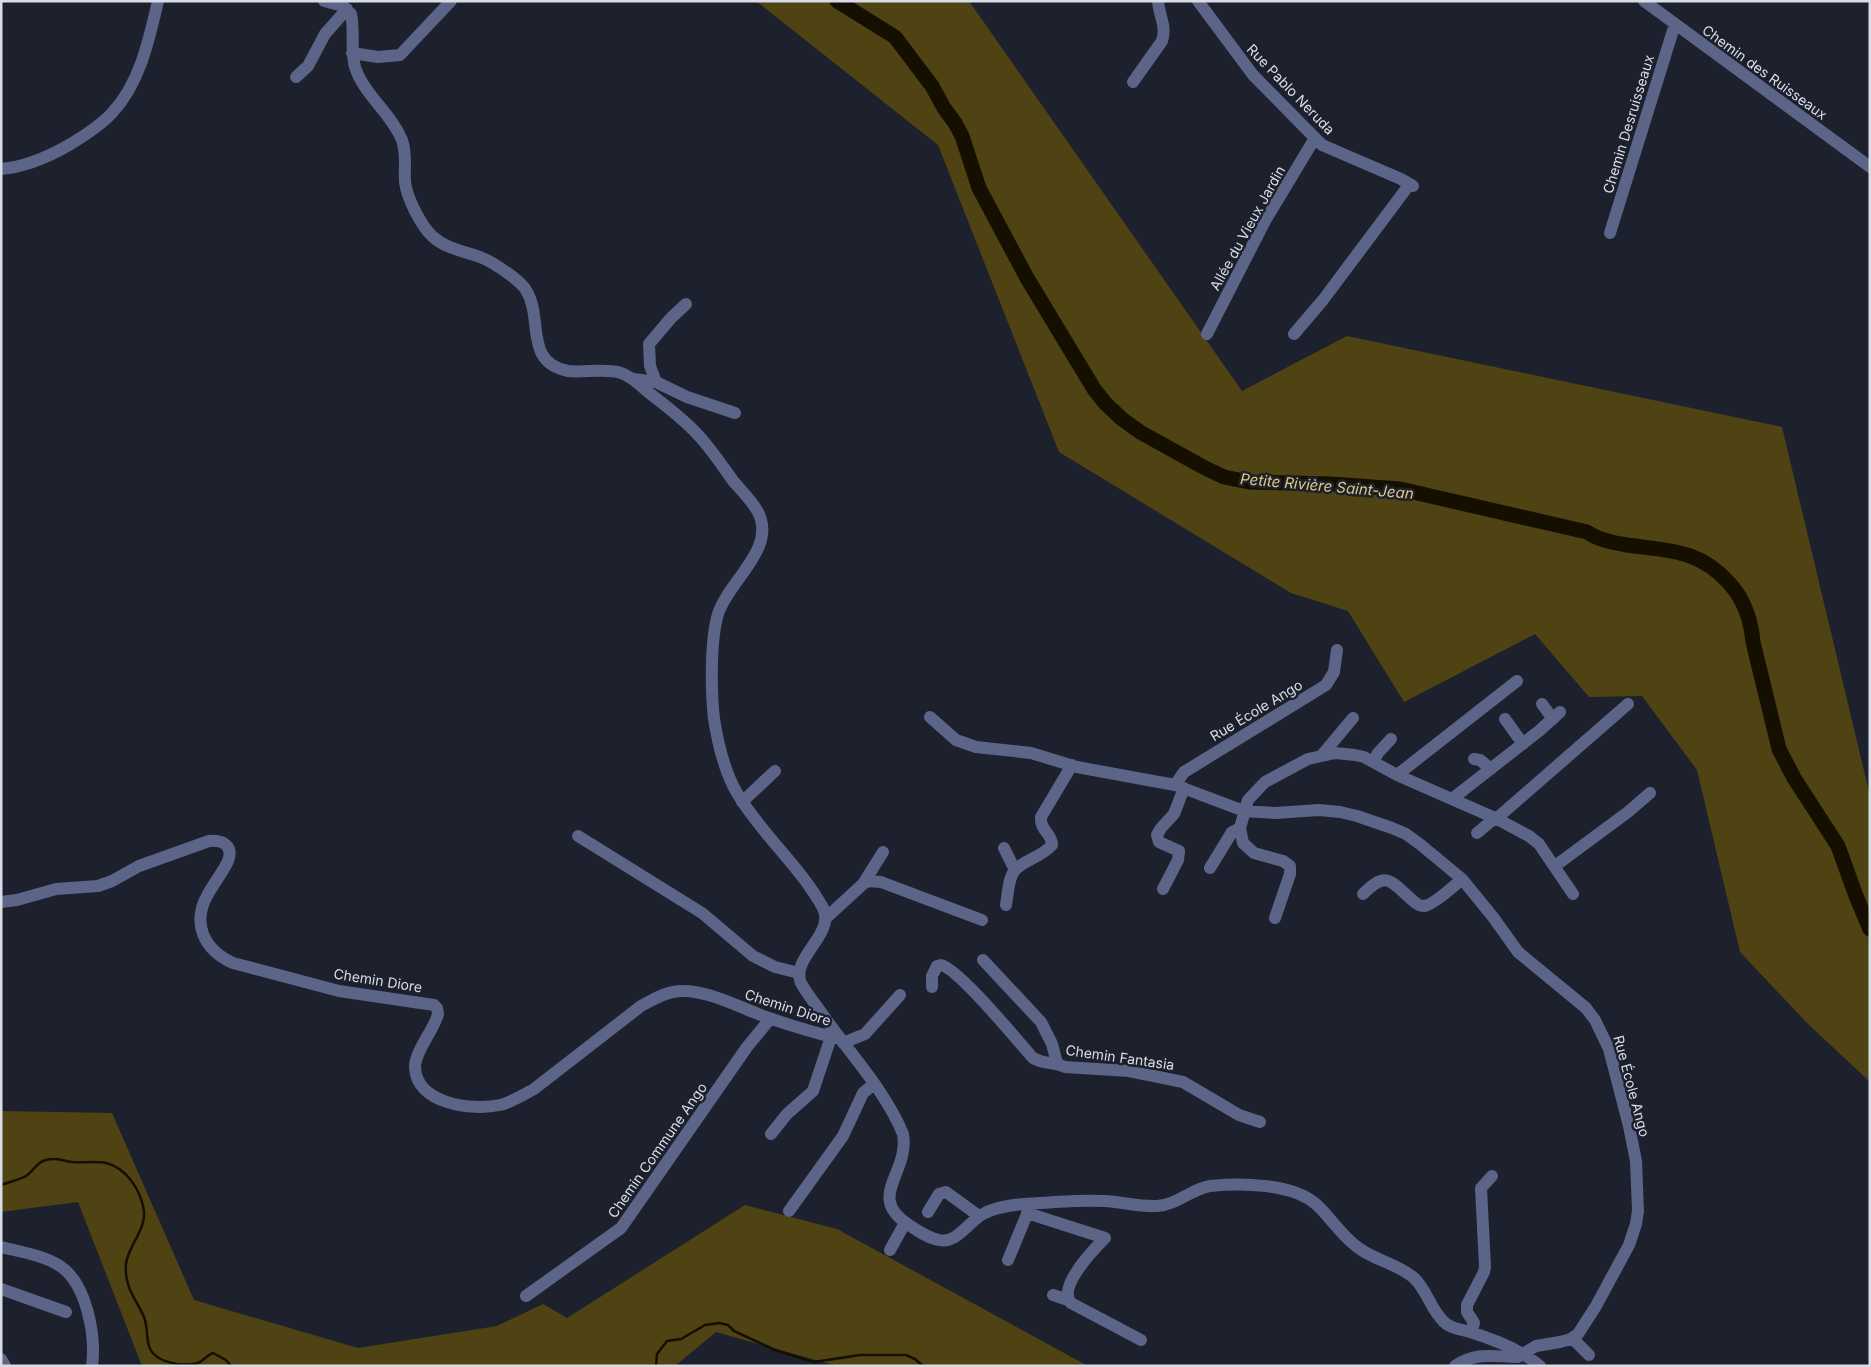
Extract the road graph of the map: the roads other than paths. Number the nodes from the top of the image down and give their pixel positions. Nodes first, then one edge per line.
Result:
1 (158, 1) edge
2 (324, 1) edge
3 (452, 1) edge
4 (1158, 1) edge
5 (1198, 1) edge
6 (1644, 1) edge
7 (347, 9) junction
8 (1675, 24) junction
9 (352, 52) junction
10 (296, 77) dead end
11 (1133, 82) dead end
12 (1316, 138) junction
13 (1870, 167) edge
14 (1, 169) edge
15 (1610, 233) dead end
16 (686, 304) dead end
17 (1207, 334) dead end
18 (1294, 334) dead end
19 (632, 379) junction
20 (656, 382) junction
21 (735, 413) dead end
22 (1337, 650) dead end
23 (1517, 681) dead end
24 (1542, 704) dead end
25 (1628, 704) dead end
26 (930, 717) dead end
27 (1353, 718) dead end
28 (1505, 719) dead end
29 (1391, 739) dead end
30 (1523, 744) junction
31 (1322, 755) junction
32 (1474, 759) dead end
33 (1374, 762) junction
34 (1072, 765) junction
35 (1491, 769) junction
36 (775, 771) dead end
37 (1397, 776) junction
38 (1180, 787) junction
39 (1650, 793) dead end
40 (1452, 799) junction
41 (742, 802) junction
42 (1244, 811) junction
43 (1496, 818) junction
44 (1240, 828) junction
45 (1477, 833) dead end
46 (578, 836) dead end
47 (1004, 848) dead end
48 (883, 852) dead end
49 (1556, 866) junction
50 (1210, 868) dead end
51 (1015, 870) junction
52 (1462, 880) junction
53 (863, 884) junction
54 (1163, 889) dead end
55 (1363, 894) dead end
56 (1573, 894) dead end
57 (1, 902) edge
58 (1006, 905) dead end
59 (826, 918) junction
60 (1276, 918) dead end
61 (982, 920) dead end
62 (982, 960) dead end
63 (800, 973) junction
64 (932, 987) dead end
65 (900, 995) dead end
66 (770, 1019) junction
67 (838, 1039) junction
68 (1056, 1063) junction
69 (874, 1084) junction
70 (1260, 1122) dead end
71 (771, 1134) dead end
72 (1492, 1176) dead end
73 (1029, 1209) junction
74 (789, 1211) dead end
75 (928, 1212) dead end
76 (980, 1216) junction
77 (905, 1223) junction
78 (1, 1247) edge
79 (890, 1250) dead end
80 (1008, 1260) dead end
81 (2, 1292) edge
82 (1053, 1295) dead end
83 (526, 1296) dead end
84 (1068, 1300) junction
85 (66, 1312) dead end
86 (1472, 1332) junction
87 (1572, 1338) junction
88 (1141, 1340) dead end
89 (1522, 1354) junction
90 (1589, 1355) dead end
91 (1, 1359) edge
92 (94, 1365) edge
93 (5, 1366) edge
94 (1455, 1366) edge
95 (1540, 1366) edge

1 - 14 street
2 - 7 street
3 - 9 street
4 - 11 street
5 - 12 street, Rue Pablo Neruda
6 - 8 street, Chemin des Ruisseaux
7 - 9 street
7 - 10 street
8 - 13 street, Chemin des Ruisseaux
8 - 15 street, Chemin Desruisseaux
9 - 19 street
12 - 17 street, Allée du Vieux Jardin
12 - 18 street, Rue Pablo Neruda
16 - 20 street
19 - 20 street
19 - 41 street
20 - 21 street
22 - 38 street, Rue École Ango
23 - 37 street
24 - 30 street
25 - 43 street
26 - 34 street, Rue École Ango
27 - 31 street
28 - 30 street
29 - 33 street
30 - 35 street
31 - 33 street
31 - 42 street
32 - 35 street
33 - 37 street
34 - 38 street, Rue École Ango
34 - 51 street
35 - 40 street
36 - 41 street
37 - 40 street
38 - 42 street, Rue École Ango
38 - 54 street, Rue École Ango
39 - 49 street
40 - 43 street
41 - 59 street
42 - 44 street
42 - 52 street, Rue École Ango
43 - 45 street
43 - 49 street
44 - 50 street
44 - 60 street
46 - 63 street
47 - 51 street
48 - 53 street
49 - 56 street
51 - 58 street
52 - 55 street
52 - 87 street, Rue École Ango
53 - 59 street
53 - 61 street
57 - 66 street, Chemin Diore
59 - 63 street
62 - 68 street, Chemin Fantasia
63 - 67 street
64 - 68 street, Chemin Fantasia
65 - 67 street
66 - 67 street, Chemin Diore
66 - 83 street, Chemin Commune Ango
67 - 69 street
67 - 71 street
68 - 70 street, Chemin Fantasia
69 - 74 street
69 - 77 street
72 - 86 street
73 - 76 street
73 - 80 street
73 - 84 street
73 - 86 street
75 - 76 street
76 - 77 street
77 - 79 street
78 - 92 street
81 - 85 street
82 - 84 street
84 - 88 street
86 - 89 street
87 - 89 street
87 - 90 street
89 - 94 street
89 - 95 street
91 - 93 street

